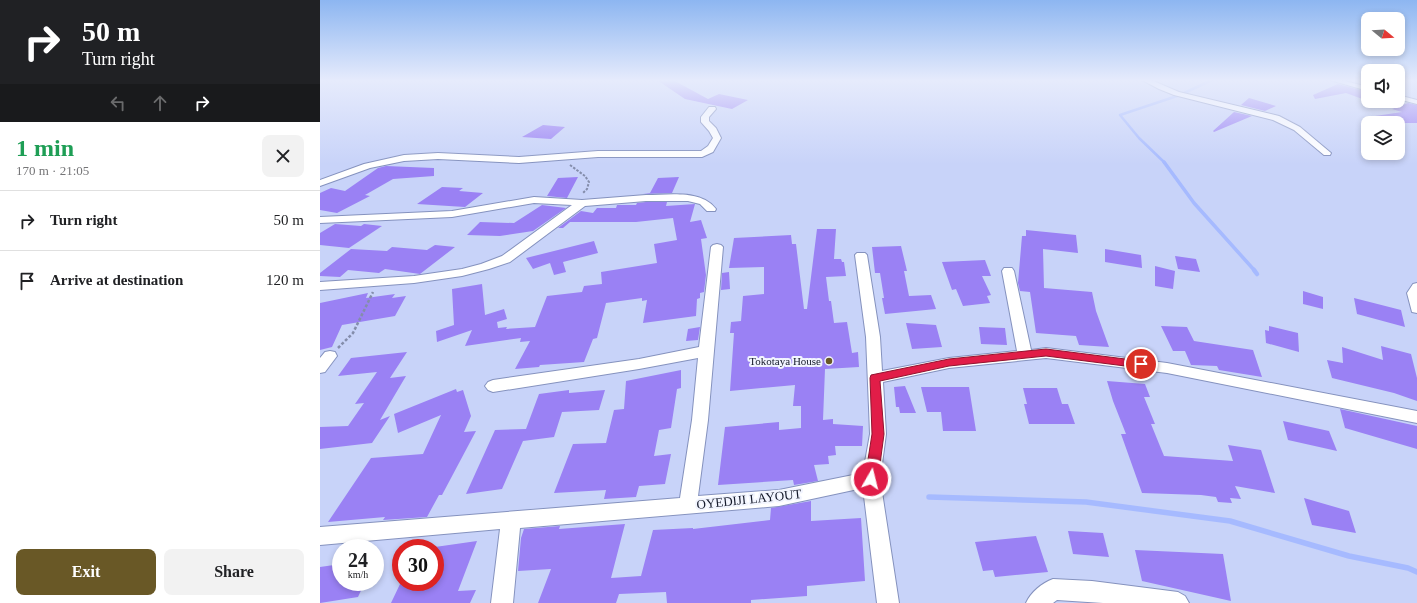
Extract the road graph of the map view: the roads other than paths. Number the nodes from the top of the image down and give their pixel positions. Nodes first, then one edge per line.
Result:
1 (1236, 108) edge
2 (712, 110) dead end
3 (1327, 153) dead end
4 (320, 183) edge
5 (578, 203) junction
6 (712, 209) dead end
7 (320, 220) edge
8 (717, 247) dead end
9 (861, 255) dead end
10 (1008, 271) dead end
11 (320, 286) edge
12 (1417, 287) edge
13 (1417, 309) edge
14 (706, 351) junction
15 (1025, 355) junction
16 (330, 356) road end
17 (320, 368) edge
18 (875, 378) junction
19 (493, 386) dead end
20 (1417, 417) edge
21 (871, 479) junction
22 (688, 506) junction
23 (511, 519) junction
24 (320, 536) edge
25 (502, 603) edge
26 (888, 603) edge
27 (1037, 603) edge
28 (1178, 603) edge

1 - 3 street
2 - 4 street
5 - 6 street
5 - 7 street
5 - 11 street
8 - 14 street
9 - 18 street
10 - 15 street
12 - 13 street
14 - 19 street
14 - 22 street
15 - 18 street
15 - 20 street
16 - 17 street
18 - 21 street
21 - 22 street, OYEDIJI LAYOUT
21 - 26 street
22 - 23 street, OYEDIJI LAYOUT
23 - 24 street, OYEDIJI LAYOUT
23 - 25 street
27 - 28 street

